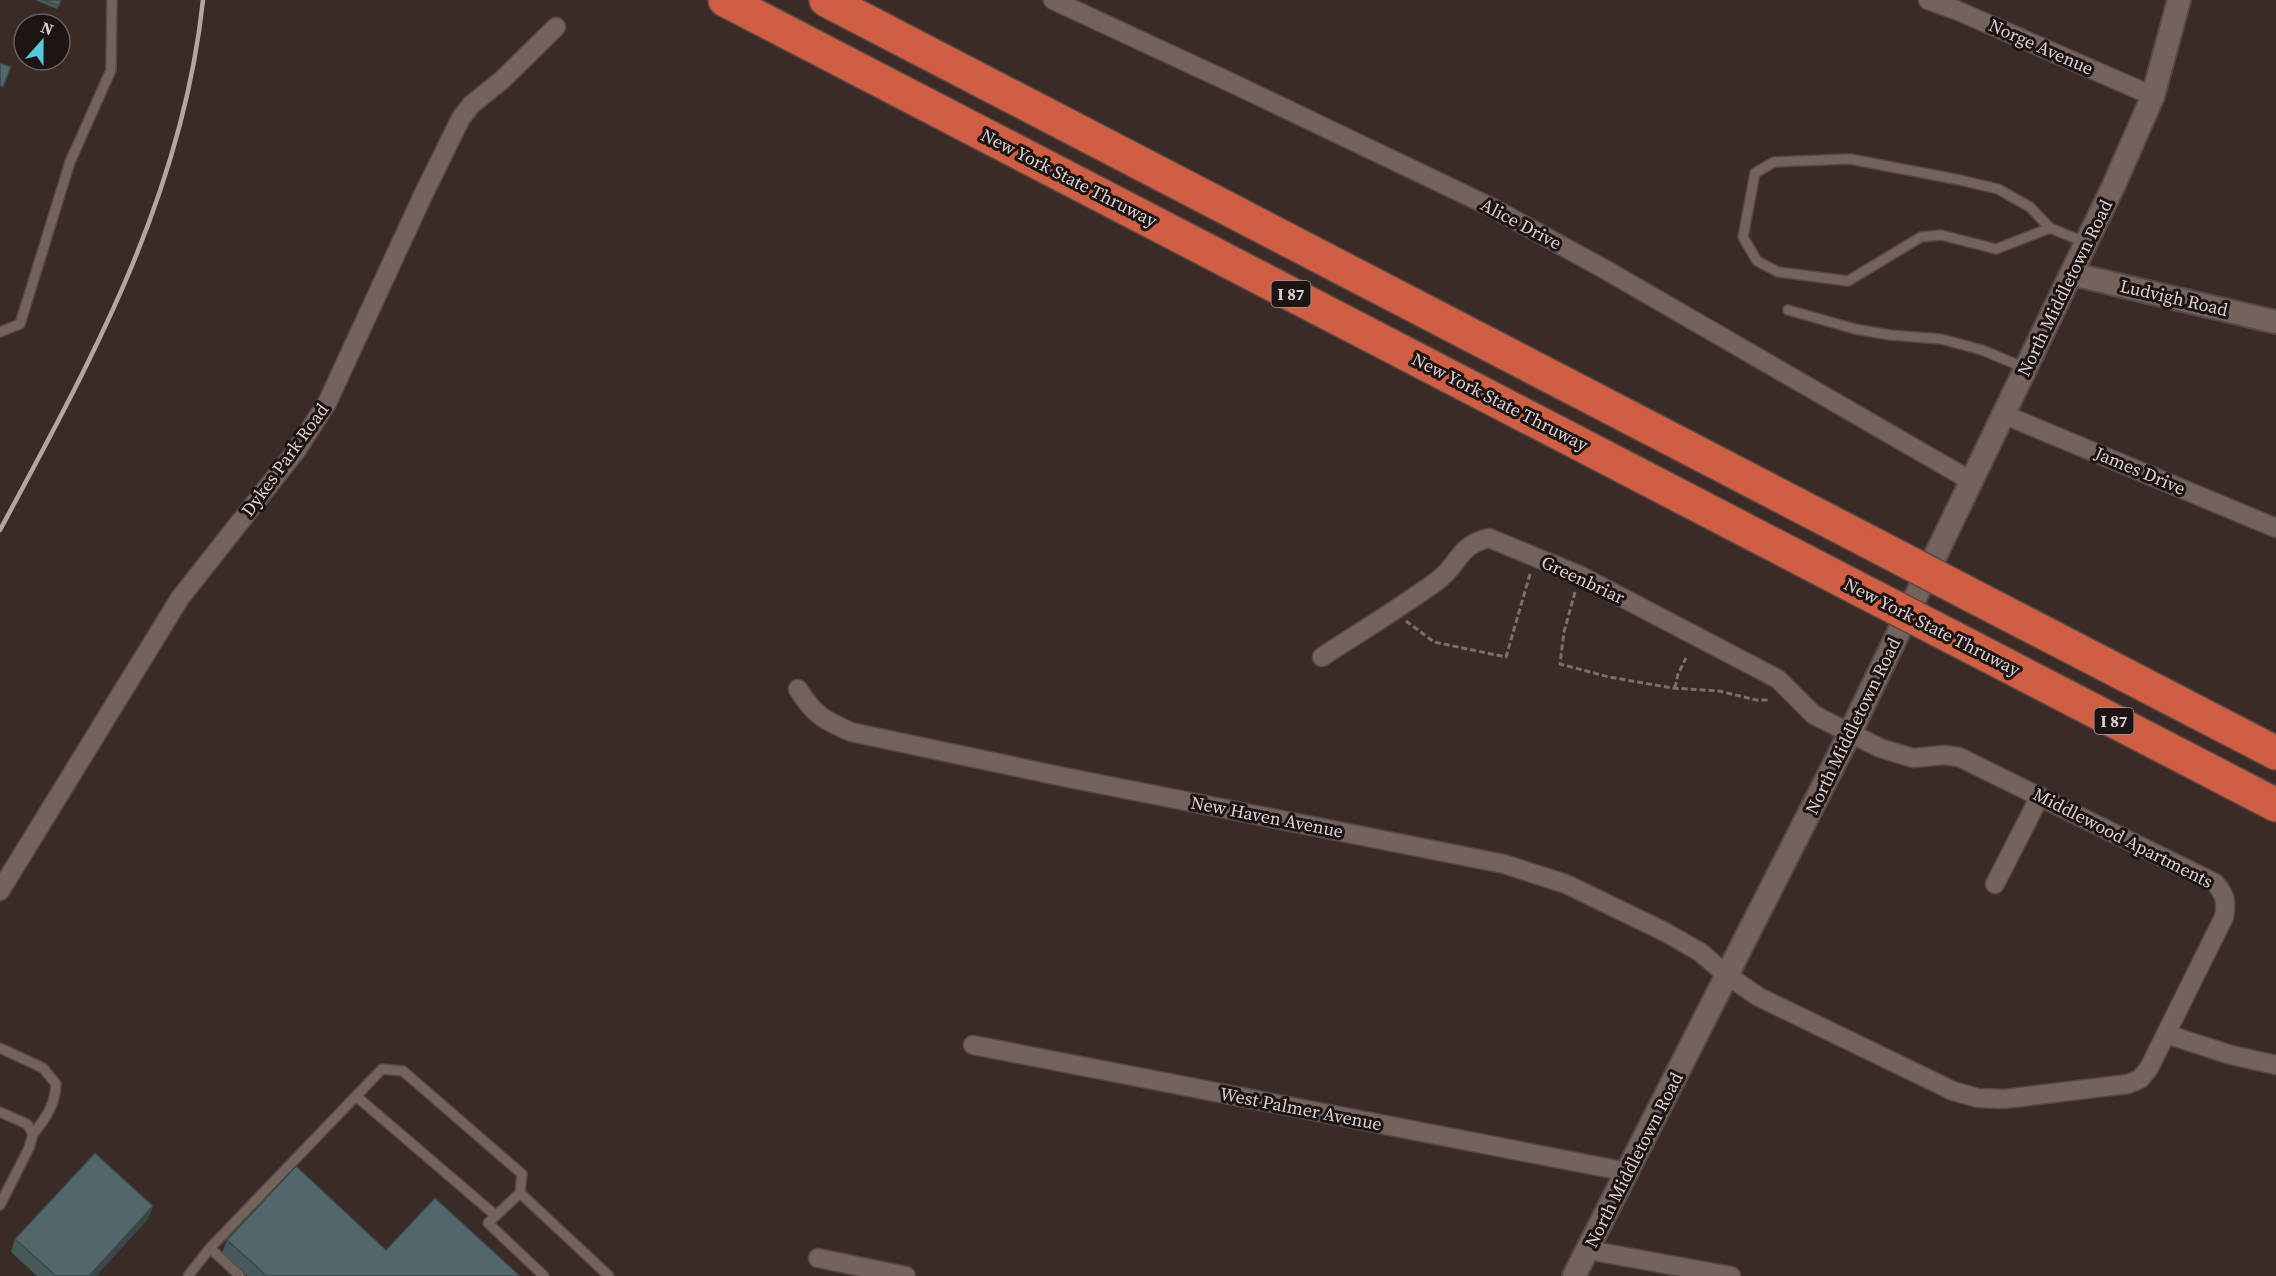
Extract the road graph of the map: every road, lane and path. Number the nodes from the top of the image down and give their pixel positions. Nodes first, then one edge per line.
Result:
1 (112, 0) edge
2 (725, 0) edge
3 (825, 0) edge
4 (1053, 0) edge
5 (1928, 0) edge
6 (2179, 0) edge
7 (556, 27) dead end
8 (2153, 96) junction
9 (2050, 228) junction
10 (2087, 243) junction
11 (2072, 274) junction
12 (1788, 310) dead end
13 (2276, 322) edge
14 (0, 332) edge
15 (2027, 369) junction
16 (2005, 414) junction
17 (1973, 482) junction
18 (2276, 528) edge
19 (1537, 558) junction
20 (1581, 576) junction
21 (1395, 609) junction
22 (1322, 657) dead end
23 (1686, 658) dead end
24 (1676, 688) junction
25 (798, 689) dead end
26 (1768, 700) dead end
27 (1850, 733) junction
28 (2276, 753) edge
29 (2040, 796) junction
30 (2276, 805) edge
31 (1995, 885) dead end
32 (0, 891) edge
33 (1728, 976) junction
34 (2166, 1034) junction
35 (973, 1045) dead end
36 (0, 1048) edge
37 (2276, 1065) edge
38 (357, 1096) junction
39 (0, 1112) edge
40 (33, 1134) junction
41 (1628, 1172) junction
42 (520, 1193) junction
43 (0, 1205) edge
44 (495, 1215) junction
45 (210, 1248) junction
46 (1588, 1250) junction
47 (818, 1258) dead end
48 (188, 1276) edge
49 (240, 1276) edge
50 (544, 1276) edge
51 (609, 1276) edge
52 (906, 1276) edge
53 (1574, 1276) edge
54 (1731, 1276) edge

1 - 14 lane
2 - 30 highway, New York State Thruway / I 87, bridge
3 - 28 highway, I 87, bridge
4 - 17 street, Alice Drive
5 - 8 street, Norge Avenue
6 - 8 street, North Middletown Road
7 - 32 street, Dykes Park Road
8 - 10 street, North Middletown Road
9 - 9 lane
9 - 10 lane
10 - 11 street, North Middletown Road
11 - 13 street, Ludvigh Road
11 - 15 street, North Middletown Road
12 - 15 lane
15 - 16 street, North Middletown Road
16 - 17 street, North Middletown Road
16 - 18 street, James Drive
17 - 27 street, North Middletown Road
19 - 20 street, Greenbriar
19 - 21 street, Greenbriar
19 - 21 path
20 - 24 path
20 - 27 street, Greenbriar
21 - 22 street, Greenbriar
23 - 24 path
24 - 26 path
25 - 33 street, New Haven Avenue
27 - 29 street, Middlewood Apartments
27 - 33 street, North Middletown Road
29 - 31 street
29 - 34 street, Middlewood Apartments
33 - 34 street, Middlewood Apartments
33 - 41 street, North Middletown Road
34 - 37 street
35 - 41 street, West Palmer Avenue
36 - 40 lane
38 - 42 lane
38 - 44 lane
38 - 45 lane
39 - 40 lane
40 - 43 lane
41 - 46 street, North Middletown Road
42 - 44 lane
42 - 51 lane
44 - 50 lane
45 - 48 lane
45 - 49 lane
46 - 53 street, North Middletown Road
46 - 54 street
47 - 52 street

